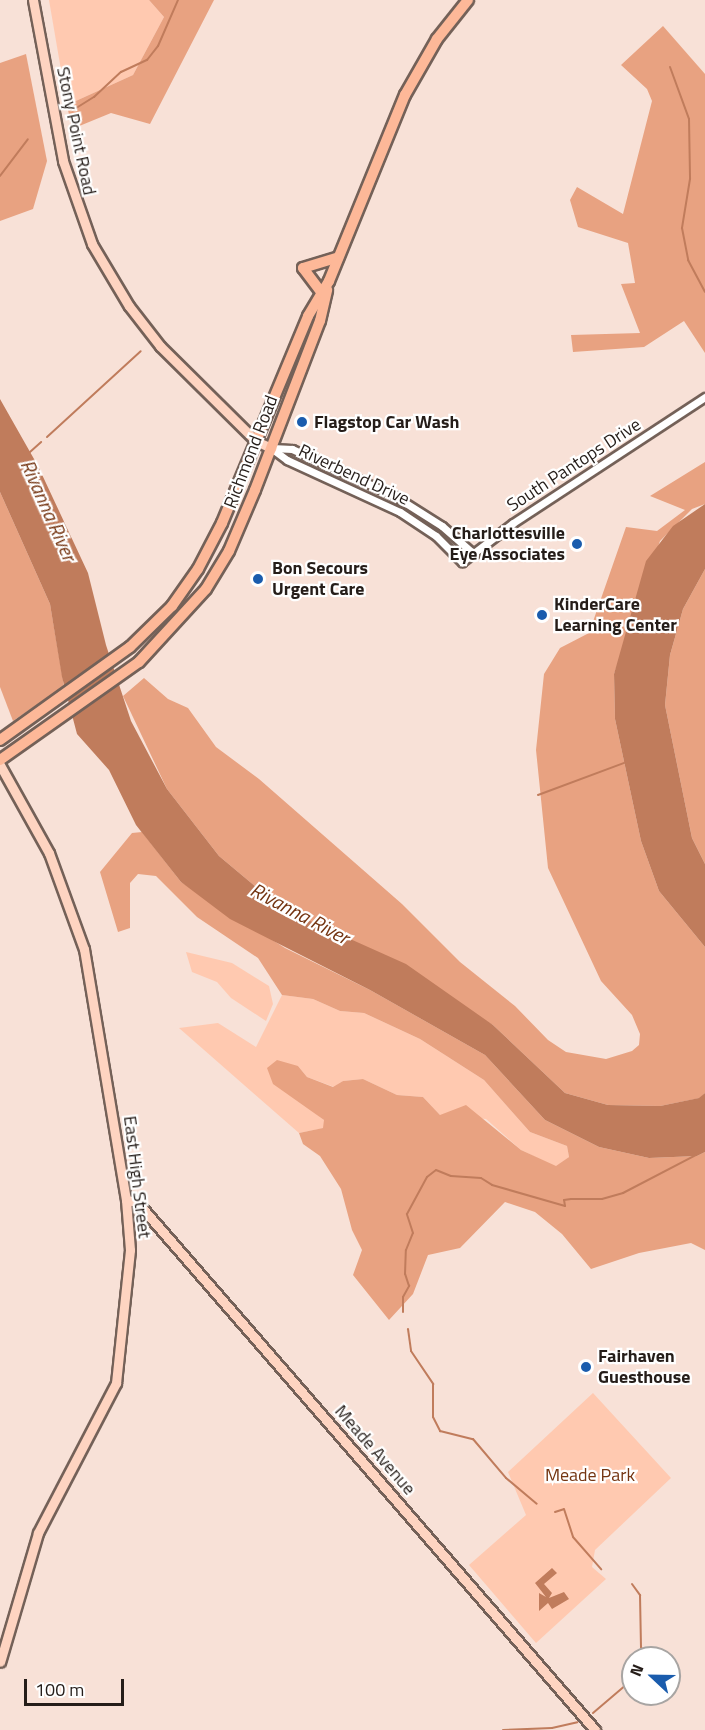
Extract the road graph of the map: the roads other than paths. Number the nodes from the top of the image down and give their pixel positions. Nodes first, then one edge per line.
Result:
1 (33, 0) edge
2 (468, 0) edge
3 (338, 257) junction
4 (329, 281) junction
5 (322, 293) junction
6 (705, 397) edge
7 (256, 441) junction
8 (272, 448) junction
9 (474, 554) junction
10 (462, 562) joint
11 (0, 740) edge
12 (0, 760) edge
13 (0, 765) edge
14 (126, 1200) junction
15 (0, 1662) edge
16 (595, 1730) edge

1 - 7 main road, Stony Point Road
2 - 3 highway, Richmond Road
3 - 4 highway, Richmond Road
3 - 5 highway
4 - 5 highway, Richmond Road
4 - 8 highway, Richmond Road
5 - 7 highway, Richmond Road
6 - 9 street, South Pantops Drive
7 - 8 main road, Stony Point Road
7 - 11 highway, Richmond Road
8 - 9 street, Riverbend Drive
8 - 10 street, Riverbend Drive
8 - 12 highway, Richmond Road
9 - 10 street, South Pantops Drive
13 - 14 main road, East High Street
14 - 15 main road, East High Street
14 - 16 main road, Meade Avenue

